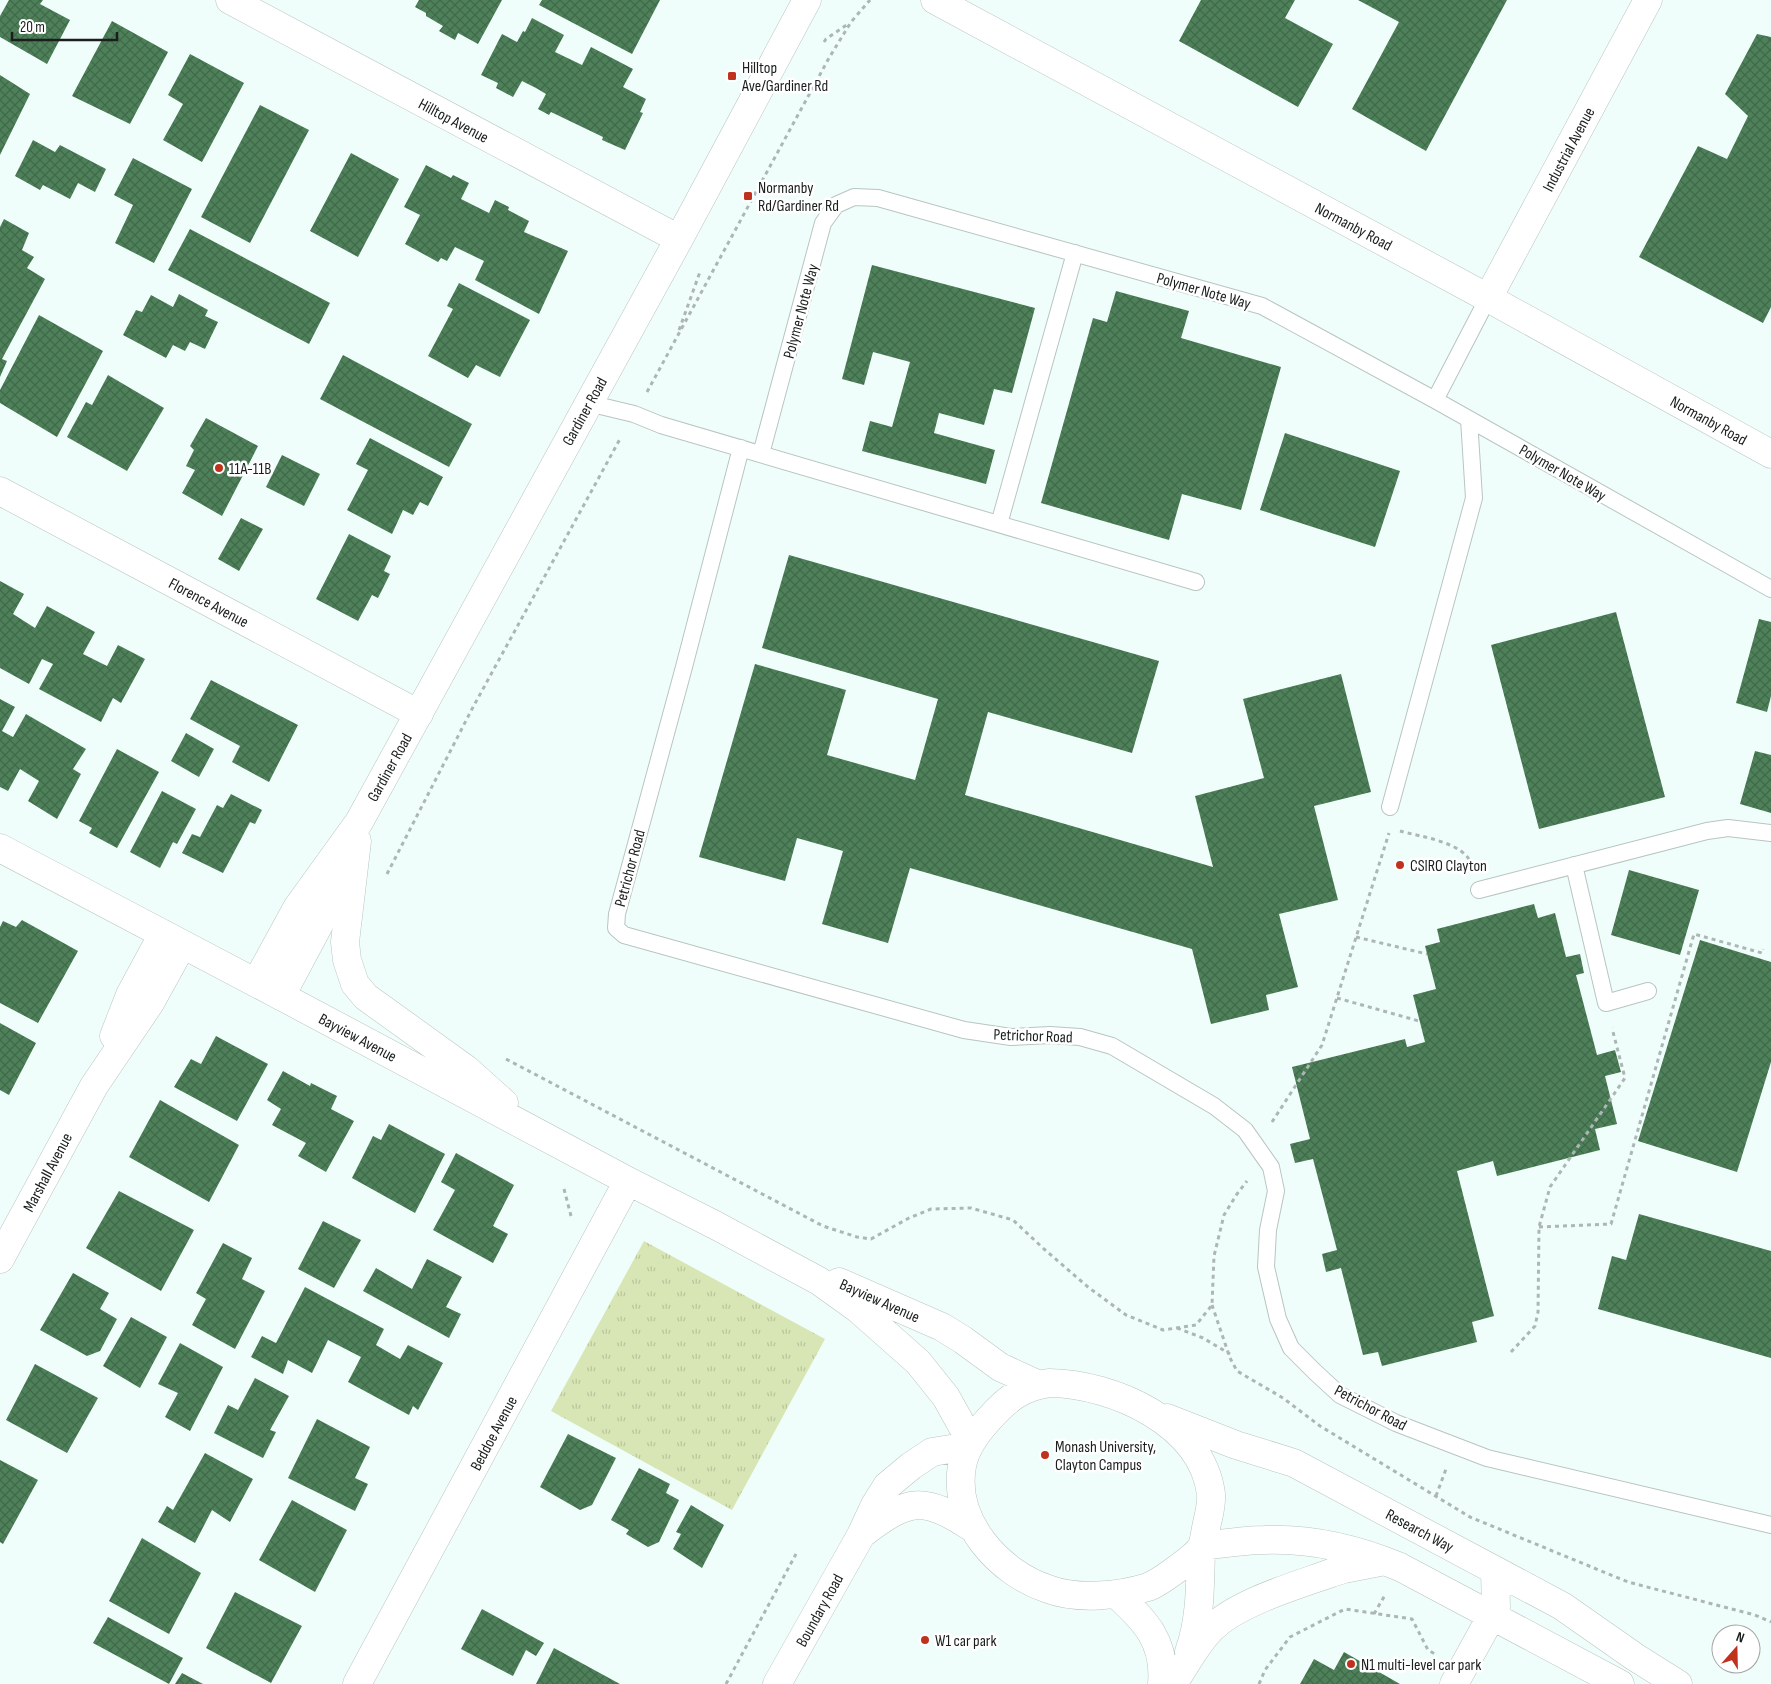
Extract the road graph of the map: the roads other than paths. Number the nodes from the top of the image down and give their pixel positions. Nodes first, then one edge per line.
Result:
1 (230, 0) edge
2 (807, 0) edge
3 (935, 0) edge
4 (1648, 0) edge
5 (679, 239) junction
6 (1075, 254) junction
7 (1488, 298) junction
8 (1435, 400) junction
9 (588, 403) junction
10 (1469, 418) junction
11 (741, 448) junction
12 (761, 454) junction
13 (1771, 454) edge
14 (0, 491) edge
15 (999, 524) junction
16 (1196, 582) dead end
17 (1771, 589) edge
18 (418, 714) junction
19 (1390, 807) road end
20 (359, 822) junction
21 (1771, 833) edge
22 (0, 848) edge
23 (1574, 865) junction
24 (1479, 890) road end
25 (173, 939) junction
26 (256, 983) junction
27 (1648, 991) dead end
28 (281, 996) junction
29 (539, 1134) junction
30 (628, 1182) junction
31 (715, 1225) junction
32 (0, 1259) edge
33 (1039, 1384) junction
34 (1144, 1409) junction
35 (970, 1444) junction
36 (1771, 1525) edge
37 (974, 1529) junction
38 (861, 1535) junction
39 (1201, 1547) junction
40 (1387, 1561) junction
41 (1494, 1571) junction
42 (1116, 1594) junction
43 (1492, 1616) junction
44 (1458, 1677) edge
45 (1171, 1681) edge
46 (357, 1684) edge
47 (777, 1684) edge
48 (1620, 1684) edge
49 (1678, 1684) edge

1 - 5 street, Hilltop Avenue
2 - 5 street, Gardiner Road
3 - 7 street, Normanby Road
4 - 7 street, Industrial Avenue
5 - 9 street, Gardiner Road
6 - 8 lane, Polymer Note Way
6 - 12 lane, Polymer Note Way
6 - 15 lane
7 - 8 lane
7 - 13 street, Normanby Road
8 - 10 lane, Polymer Note Way
9 - 11 lane
9 - 18 street, Gardiner Road
10 - 17 lane, Polymer Note Way
10 - 19 lane
11 - 12 lane
11 - 36 lane, Petrichor Road
12 - 15 lane
14 - 18 street, Florence Avenue
15 - 16 lane
18 - 20 street, Gardiner Road
20 - 26 street, Gardiner Road
20 - 28 street, Gardiner Road
20 - 29 street, Gardiner Road
21 - 23 lane
22 - 25 street, Bayview Avenue
23 - 24 lane
23 - 27 lane
25 - 26 street, Bayview Avenue
25 - 32 street, Marshall Avenue
26 - 28 street, Bayview Avenue
28 - 29 street, Bayview Avenue
29 - 30 street, Bayview Avenue
30 - 31 street, Bayview Avenue
30 - 46 street, Beddoe Avenue
31 - 33 street, Bayview Avenue
31 - 35 street, Bayview Avenue
33 - 34 street
33 - 35 street
34 - 39 street
34 - 41 street, Research Way
35 - 37 street
35 - 38 street, Boundary Road
37 - 38 street, Boundary Road
37 - 42 street
38 - 47 street, Boundary Road
39 - 40 street
39 - 42 street
39 - 45 street
40 - 43 street
40 - 45 street
41 - 43 street
41 - 49 street, Research Way
42 - 45 street
43 - 44 street
43 - 48 street

